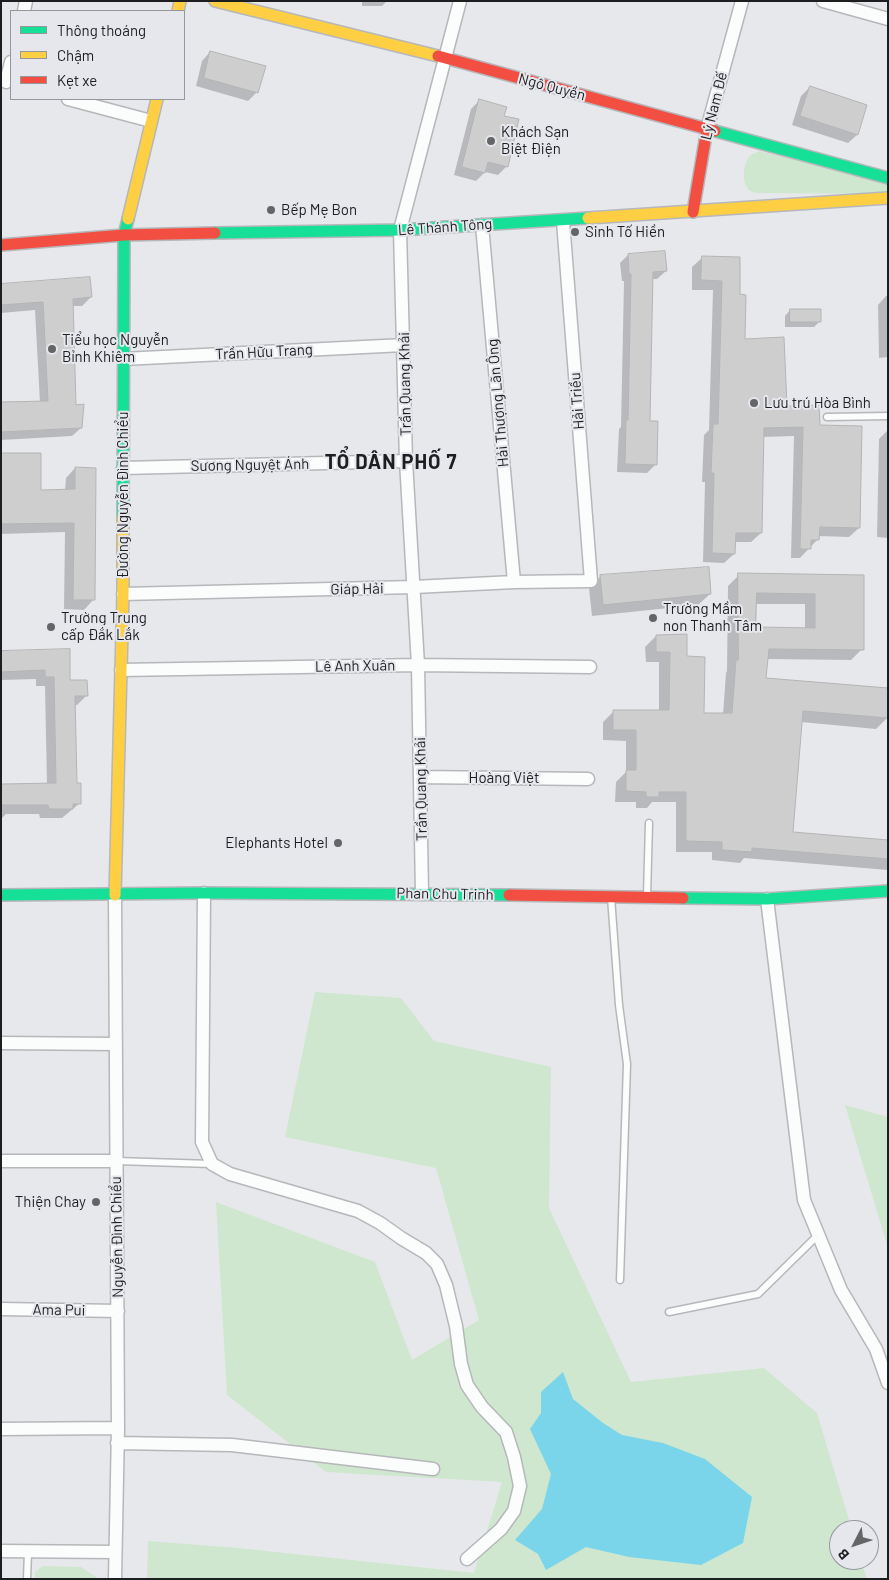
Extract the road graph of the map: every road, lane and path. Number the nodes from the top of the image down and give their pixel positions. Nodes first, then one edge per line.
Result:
1 (215, 1) edge
2 (460, 1) edge
3 (742, 1) edge
4 (822, 1) edge
5 (888, 19) edge
6 (446, 58) junction
7 (10, 66) edge
8 (6, 82) edge
9 (72, 100) edge
10 (157, 100) edge
11 (151, 121) junction
12 (707, 129) junction
13 (888, 178) edge
14 (888, 198) edge
15 (692, 212) junction
16 (564, 221) junction
17 (482, 225) junction
18 (400, 230) junction
19 (124, 235) junction
20 (1, 245) edge
21 (404, 345) junction
22 (124, 359) junction
23 (888, 416) edge
24 (827, 417) dead end
25 (406, 461) junction
26 (123, 468) junction
27 (591, 581) joint
28 (514, 582) junction
29 (414, 587) junction
30 (123, 594) junction
31 (418, 666) junction
32 (590, 667) dead end
33 (121, 670) junction
34 (420, 778) junction
35 (588, 779) dead end
36 (649, 823) dead end
37 (888, 891) edge
38 (204, 893) junction
39 (115, 894) junction
40 (422, 894) junction
41 (1, 895) edge
42 (611, 896) junction
43 (647, 897) junction
44 (767, 899) junction
45 (1, 1043) edge
46 (116, 1044) junction
47 (1, 1161) edge
48 (116, 1161) junction
49 (212, 1164) junction
50 (818, 1235) junction
51 (620, 1280) dead end
52 (1, 1309) edge
53 (118, 1311) junction
54 (669, 1312) dead end
55 (888, 1384) edge
56 (118, 1428) junction
57 (1, 1429) edge
58 (118, 1443) junction
59 (433, 1469) dead end
60 (1, 1552) edge
61 (28, 1552) junction
62 (115, 1552) junction
63 (467, 1559) dead end
64 (27, 1579) edge
65 (115, 1579) edge

1 - 6 main road, Ngô Quyền
2 - 6 street, Trần Quang Khải
3 - 12 street, Lý Nam Đế
4 - 5 street
6 - 12 main road, Ngô Quyền
6 - 18 street, Trần Quang Khải
7 - 8 street
9 - 11 street
10 - 11 main road, Đường Nguyễn Đình Chiểu
11 - 19 main road, Đường Nguyễn Đình Chiểu
12 - 13 main road, Ngô Quyền
12 - 15 main road, Lý Nam Đế
14 - 15 main road, Lê Thánh Tông
15 - 16 main road, Lê Thánh Tông
16 - 17 main road, Lê Thánh Tông
16 - 27 street, Hải Triều
17 - 18 main road, Lê Thánh Tông
17 - 28 street, Hải Thượng Lãn Ông
18 - 19 main road, Lê Thánh Tông
18 - 21 street, Trần Quang Khải
19 - 20 main road, Lê Thánh Tông
19 - 22 main road, Đường Nguyễn Đình Chiểu
21 - 22 street, Trần Hữu Trang
21 - 25 street, Trần Quang Khải
22 - 26 main road, Đường Nguyễn Đình Chiểu
23 - 24 lane
25 - 26 street, Sương Nguyệt Ánh
25 - 29 street, Trần Quang Khải
26 - 30 main road, Đường Nguyễn Đình Chiểu
27 - 28 street, Giáp Hải
28 - 29 street, Giáp Hải
29 - 30 street, Giáp Hải
29 - 31 street, Trần Quang Khải
30 - 33 main road, Đường Nguyễn Đình Chiểu
31 - 32 street, Lê Anh Xuân
31 - 33 street, Lê Anh Xuân
31 - 34 street, Trần Quang Khải
33 - 39 main road, Đường Nguyễn Đình Chiểu
34 - 35 street, Hoàng Việt
34 - 40 street, Trần Quang Khải
36 - 43 lane
37 - 44 main road, Phan Chu Trinh
38 - 39 main road, Phan Chu Trinh
38 - 40 main road, Phan Chu Trinh
38 - 49 street
39 - 41 main road, Phan Chu Trinh
39 - 46 street, Nguyễn Đình Chiểu
40 - 42 main road, Phan Chu Trinh
42 - 43 main road, Phan Chu Trinh
42 - 51 lane
43 - 44 main road, Phan Chu Trinh
44 - 50 street
45 - 46 street
46 - 48 street, Nguyễn Đình Chiểu
47 - 48 street
48 - 49 lane
48 - 53 street, Nguyễn Đình Chiểu
49 - 63 street
50 - 54 lane
50 - 55 street
52 - 53 street, Ama Pui
53 - 56 street, Nguyễn Đình Chiểu
56 - 57 street
56 - 58 street, Nguyễn Đình Chiểu
58 - 59 street
58 - 62 street, Nguyễn Đình Chiểu
60 - 61 street
61 - 62 street
61 - 64 lane
62 - 65 street, Nguyễn Đình Chiểu

